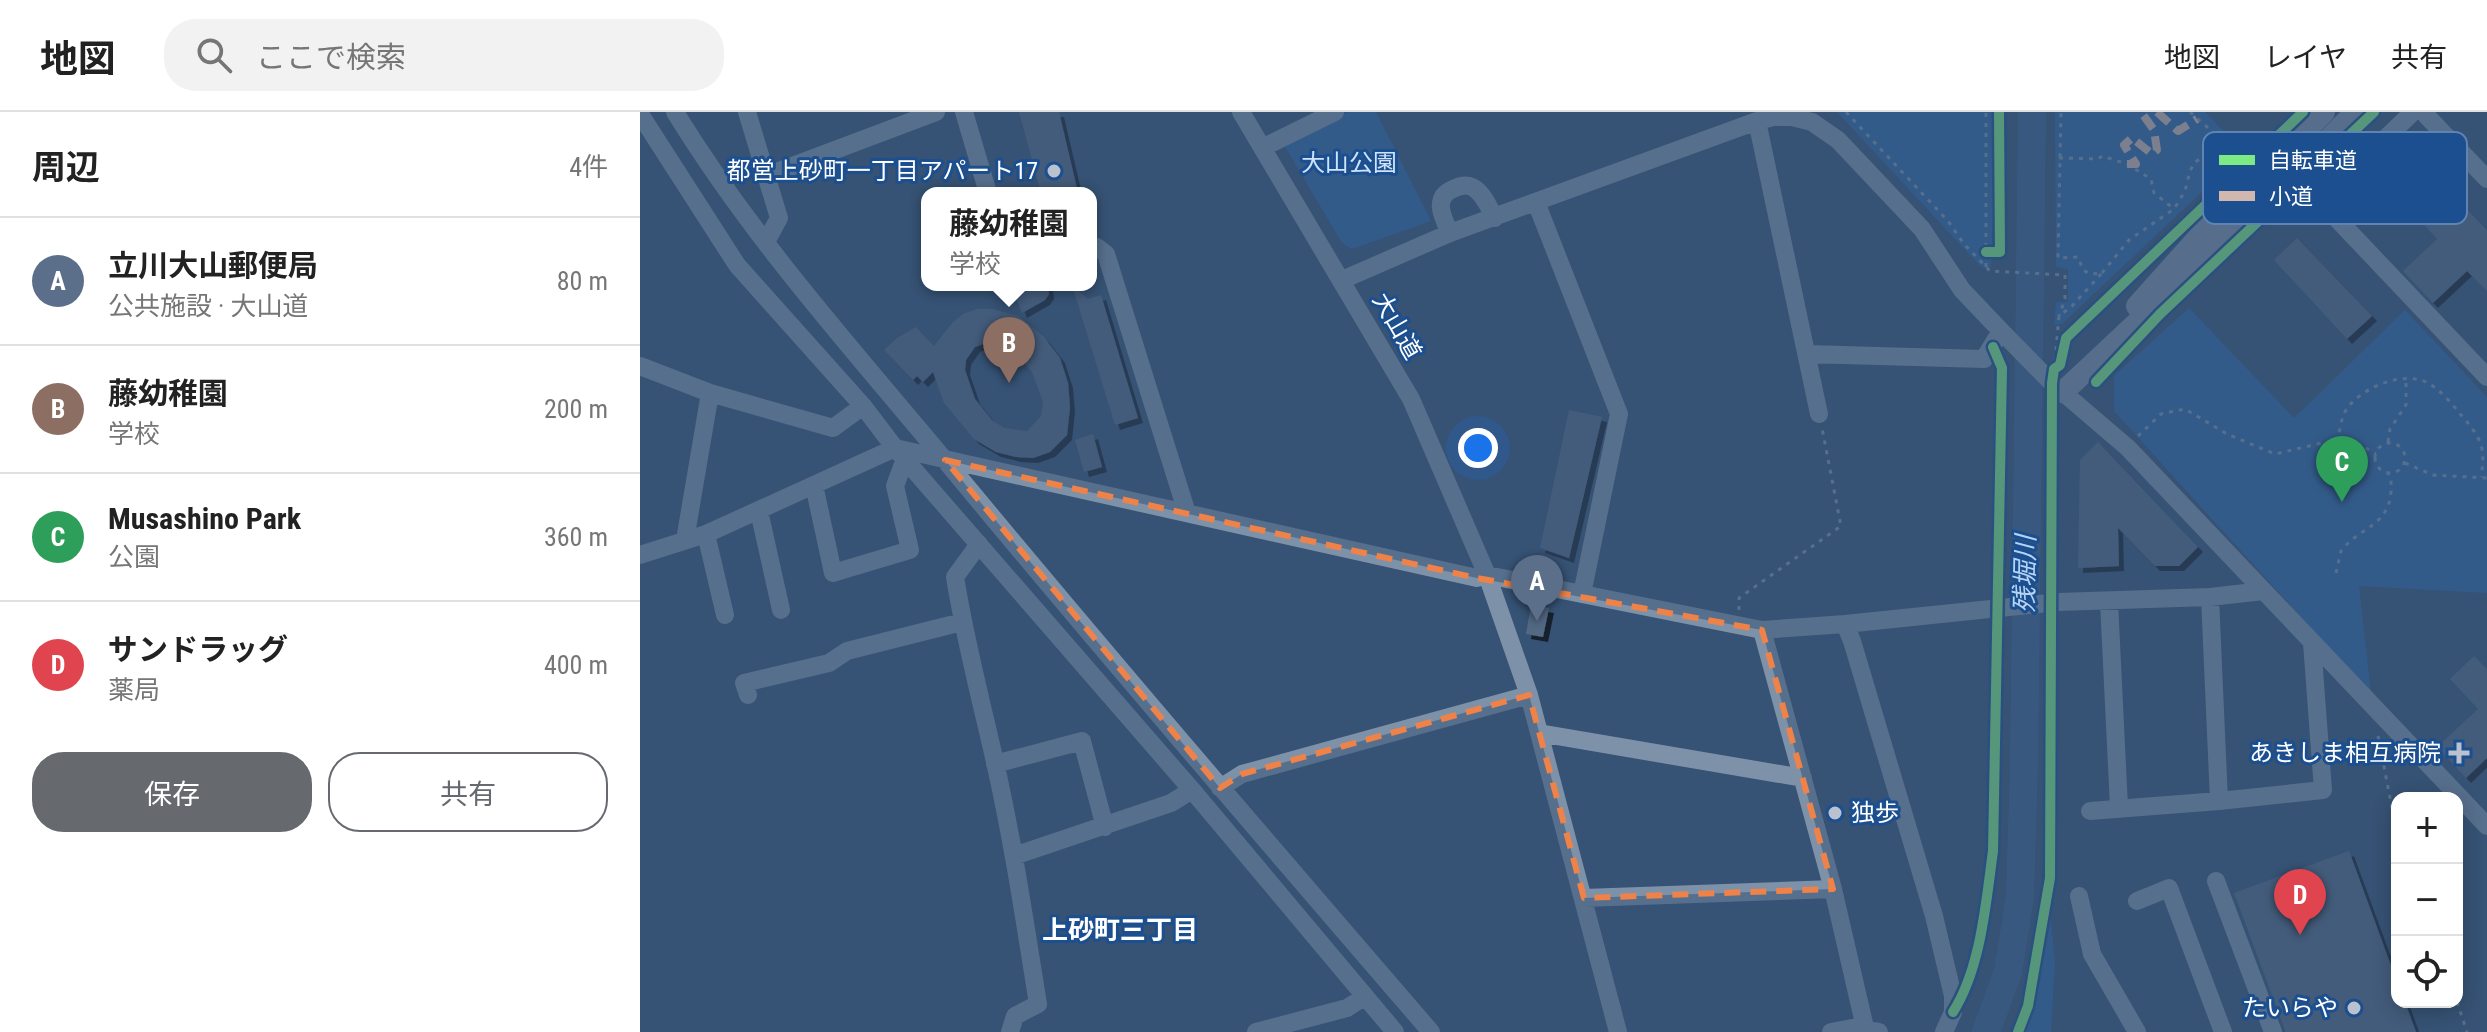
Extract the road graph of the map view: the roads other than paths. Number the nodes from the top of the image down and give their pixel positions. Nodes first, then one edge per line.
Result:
1 (675, 112) edge
2 (747, 112) edge
3 (936, 112) edge
4 (964, 112) edge
5 (1241, 112) edge
6 (1335, 112) edge
7 (2324, 112) edge
8 (2356, 112) edge
9 (2413, 112) edge
10 (2423, 112) edge
11 (640, 114) edge
12 (1792, 114) edge
13 (1757, 121) junction
14 (2304, 132) edge
15 (2335, 132) edge
16 (2392, 132) edge
17 (2442, 132) edge
18 (1264, 147) junction
19 (2467, 158) edge
20 (766, 176) junction
21 (2487, 179) edge
22 (986, 187) edge
23 (1536, 202) junction
24 (1495, 218) junction
25 (2212, 224) edge
26 (2241, 224) edge
27 (2342, 224) edge
28 (1450, 233) junction
29 (766, 242) junction
30 (1097, 247) edge
31 (1342, 280) junction
32 (2003, 333) junction
33 (1807, 354) junction
34 (640, 366) edge
35 (2487, 377) edge
36 (2056, 381) junction
37 (710, 393) junction
38 (863, 406) junction
39 (1819, 414) road end
40 (900, 453) junction
41 (945, 460) junction
42 (814, 485) junction
43 (759, 511) junction
44 (1187, 513) junction
45 (706, 534) junction
46 (685, 540) junction
47 (979, 544) junction
48 (640, 555) edge
49 (1487, 575) junction
50 (2263, 591) junction
51 (1582, 594) junction
52 (2210, 597) junction
53 (2109, 602) junction
54 (781, 610) dead end
55 (725, 615) dead end
56 (962, 622) junction
57 (1845, 624) junction
58 (1762, 630) junction
59 (2312, 643) junction
60 (748, 695) dead end
61 (1529, 695) junction
62 (1539, 733) junction
63 (995, 764) junction
64 (1803, 778) junction
65 (1220, 788) junction
66 (1192, 790) junction
67 (2219, 801) junction
68 (2119, 807) junction
69 (2090, 811) dead end
70 (2487, 826) edge
71 (1105, 827) junction
72 (1014, 856) junction
73 (2216, 881) dead end
74 (1833, 889) junction
75 (2079, 896) dead end
76 (1584, 898) junction
77 (2137, 901) dead end
78 (1364, 997) junction
79 (1409, 1007) junction
80 (1378, 1013) junction
81 (1870, 1031) edge
82 (1010, 1032) edge
83 (1256, 1032) edge
84 (1395, 1032) edge
85 (1431, 1032) edge
86 (1618, 1032) edge
87 (1831, 1032) edge
88 (1944, 1032) edge
89 (2137, 1032) edge
90 (2223, 1032) edge
91 (2273, 1032) edge

1 - 29 street
2 - 20 street
3 - 20 street
4 - 22 street
5 - 18 street, 大山道
6 - 18 street
7 - 14 main road
8 - 15 main road
9 - 16 street
10 - 17 street
11 - 38 street
12 - 13 street
12 - 32 street
13 - 23 street
13 - 33 street
18 - 31 street, 大山道
19 - 21 street
20 - 29 street
23 - 24 street
23 - 51 street
24 - 28 street
24 - 28 street
25 - 36 main road
26 - 36 main road
27 - 35 street
28 - 31 street
29 - 41 street
30 - 44 street
31 - 49 street, 大山道
32 - 33 street
32 - 36 street
33 - 39 street
34 - 37 street
36 - 50 street
37 - 38 street
37 - 46 street
38 - 40 street
40 - 41 street
40 - 42 street
40 - 42 street
40 - 47 street
41 - 44 street
41 - 65 street
42 - 43 street
43 - 45 street
43 - 54 street
44 - 49 street
45 - 46 street
45 - 55 street
46 - 48 street
47 - 56 street
47 - 66 street
49 - 51 street
49 - 61 street, 大山道
50 - 52 street
50 - 59 street
51 - 58 street
52 - 53 street
52 - 67 street
53 - 57 street
53 - 68 street
56 - 60 street
56 - 63 street
57 - 58 street
57 - 88 street
58 - 64 street
59 - 67 street
59 - 70 street
61 - 62 street, 大山道
61 - 65 street
62 - 64 street
62 - 76 street, 大山道
63 - 71 street
63 - 72 street
64 - 74 street
65 - 79 street
66 - 71 street
66 - 78 street
67 - 68 street
68 - 69 street
71 - 72 street
72 - 82 street
73 - 91 street
74 - 76 street
74 - 81 street
75 - 89 street
76 - 86 street, 大山道
77 - 90 street
78 - 80 street
78 - 83 street
79 - 80 street
79 - 85 street
80 - 84 street
81 - 87 street

